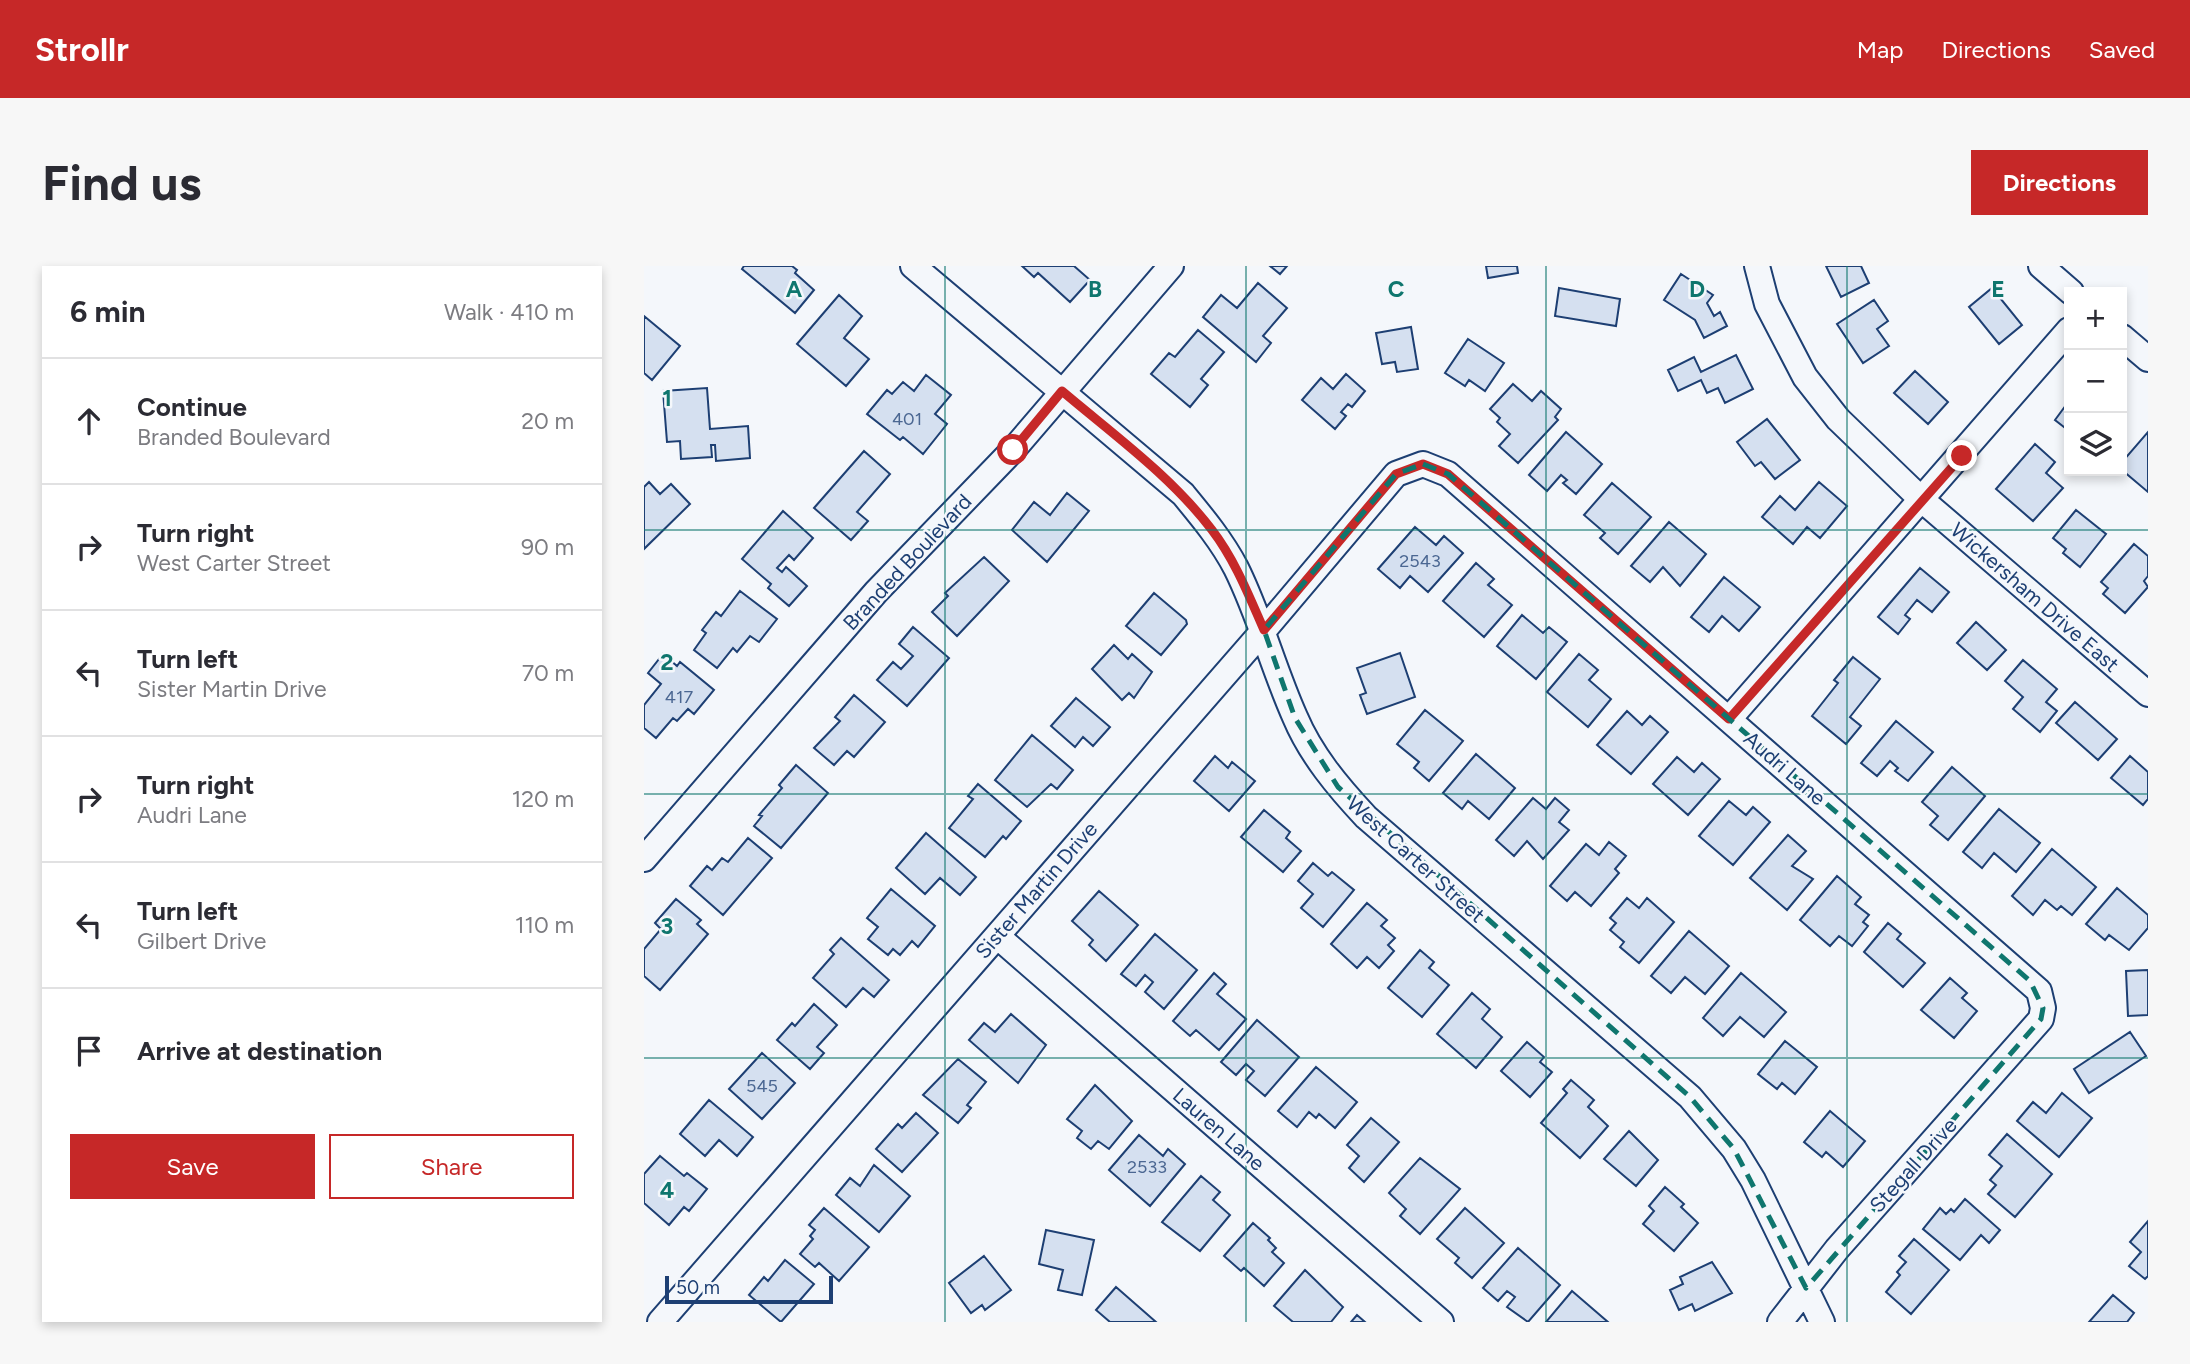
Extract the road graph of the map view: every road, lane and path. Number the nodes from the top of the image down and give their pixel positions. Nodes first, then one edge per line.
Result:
1 (913, 266) edge
2 (1171, 266) edge
3 (1757, 266) edge
4 (2041, 266) edge
5 (2065, 287) edge
6 (2064, 336) edge
7 (2127, 341) edge
8 (2148, 359) edge
9 (1062, 391) junction
10 (1416, 465) joint
11 (1922, 500) junction
12 (1264, 630) junction
13 (2148, 694) edge
14 (1729, 719) junction
15 (644, 859) edge
16 (997, 936) junction
17 (2043, 1008) joint
18 (1806, 1288) junction
19 (660, 1322) edge
20 (1441, 1322) edge
21 (1780, 1322) edge
22 (1822, 1322) edge

1 - 9 street, West Carter Street
2 - 9 street, Branded Boulevard
3 - 11 street, Wickersham Drive East
4 - 5 street
6 - 11 street
7 - 8 street
9 - 12 street, West Carter Street
9 - 15 street, Branded Boulevard
10 - 12 street, Sister Martin Drive
10 - 14 street, Audri Lane
11 - 13 street, Wickersham Drive East
11 - 14 street
12 - 16 street, Sister Martin Drive
12 - 18 street, West Carter Street
14 - 17 street, Audri Lane
16 - 19 street, Sister Martin Drive
16 - 20 street, Lauren Lane
17 - 18 street, Stegall Drive
18 - 21 street, Stegall Drive
18 - 22 street, West Carter Street

